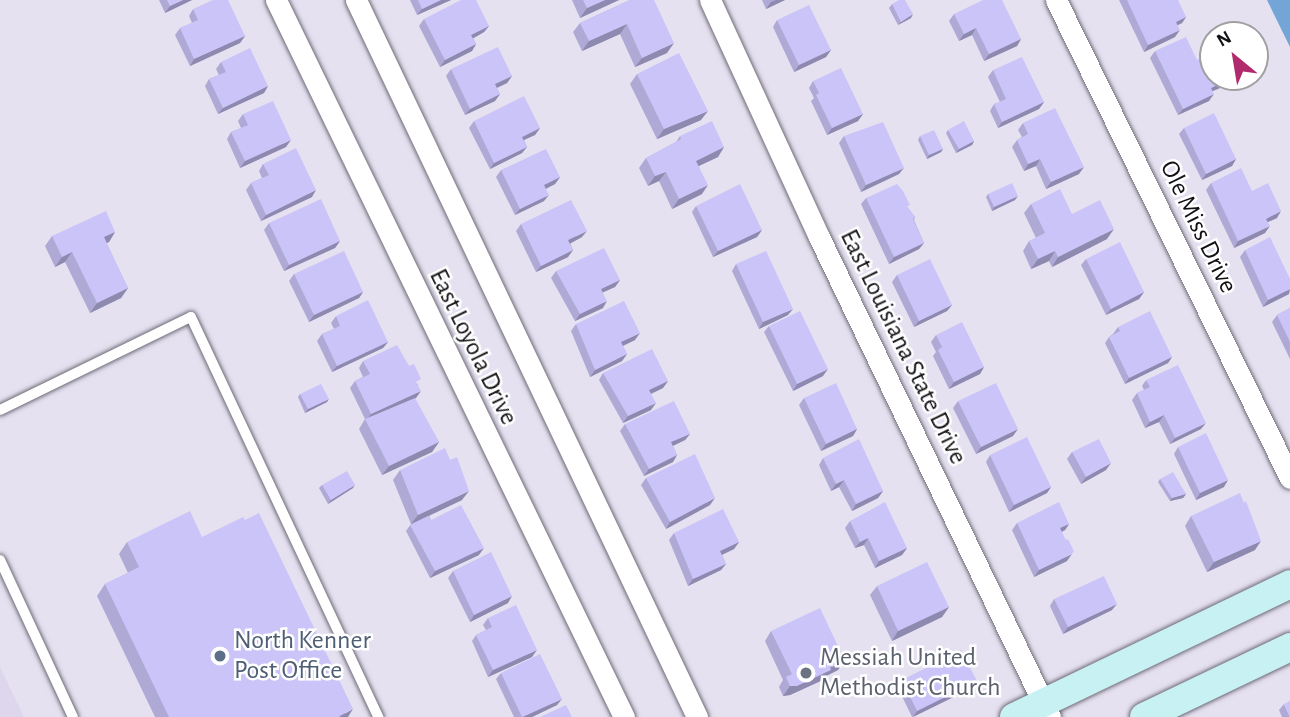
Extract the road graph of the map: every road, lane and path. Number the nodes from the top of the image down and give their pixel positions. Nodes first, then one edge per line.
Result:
1 (276, 0) edge
2 (356, 0) edge
3 (710, 0) edge
4 (1056, 0) edge
5 (0, 410) edge
6 (1290, 478) edge
7 (0, 560) edge
8 (1290, 584) edge
9 (1290, 647) edge
10 (1047, 710) edge
11 (73, 717) edge
12 (378, 717) edge
13 (624, 717) edge
14 (697, 717) edge
15 (1014, 717) edge
16 (1143, 717) edge

1 - 13 street, East Loyola Drive
2 - 14 street, East Loyola Drive
3 - 10 street, East Louisiana State Drive
4 - 6 street, Ole Miss Drive
5 - 12 lane
7 - 11 lane
8 - 10 main road
9 - 16 main road
10 - 15 main road

